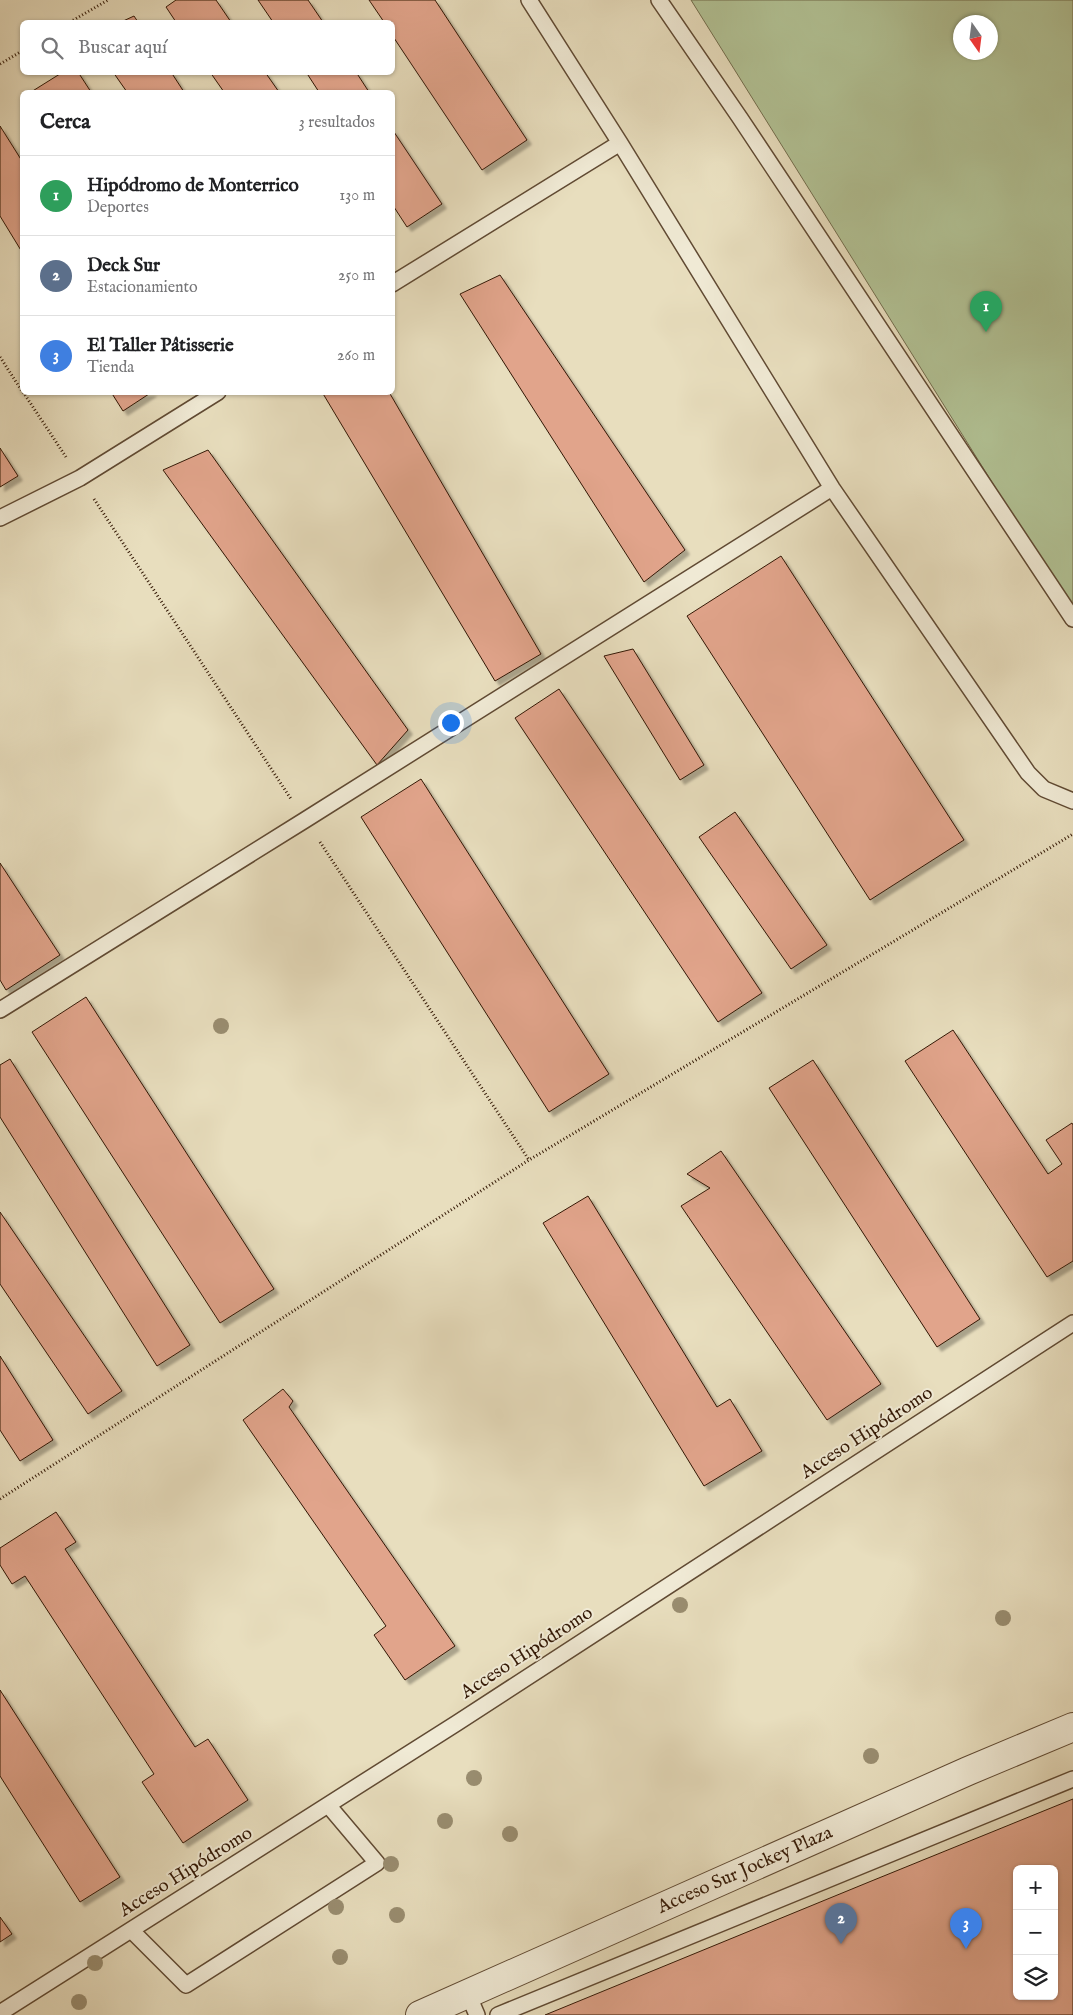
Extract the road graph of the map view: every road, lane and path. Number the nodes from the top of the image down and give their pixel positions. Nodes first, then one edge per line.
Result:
1 (108, 0) edge
2 (529, 0) edge
3 (659, 0) edge
4 (73, 20) edge
5 (20, 52) edge
6 (0, 64) edge
7 (620, 143) junction
8 (395, 282) edge
9 (0, 357) edge
10 (20, 387) edge
11 (25, 395) edge
12 (213, 395) edge
13 (80, 478) junction
14 (832, 488) junction
15 (0, 518) edge
16 (1073, 619) edge
17 (1073, 801) edge
18 (305, 820) junction
19 (1073, 834) edge
20 (0, 1010) edge
21 (530, 1160) junction
22 (1073, 1323) edge
23 (0, 1499) edge
24 (1073, 1727) edge
25 (1073, 1779) edge
26 (328, 1805) junction
27 (131, 1930) junction
28 (473, 2005) edge
29 (0, 2014) edge
30 (420, 2015) edge
31 (498, 2015) edge

1 - 4 path
2 - 7 lane
3 - 16 lane
5 - 6 path
7 - 8 lane
7 - 14 lane
9 - 10 path
11 - 13 path
12 - 13 lane
13 - 15 lane
13 - 18 path
14 - 17 lane
14 - 18 lane
18 - 20 lane
18 - 21 path
19 - 21 path
21 - 23 path
22 - 26 lane, Acceso Hipódromo
24 - 28 street, Acceso Sur Jockey Plaza
25 - 31 lane
26 - 27 lane, Acceso Hipódromo
26 - 27 lane
27 - 29 lane, Acceso Hipódromo
28 - 30 street, Acceso Sur Jockey Plaza

